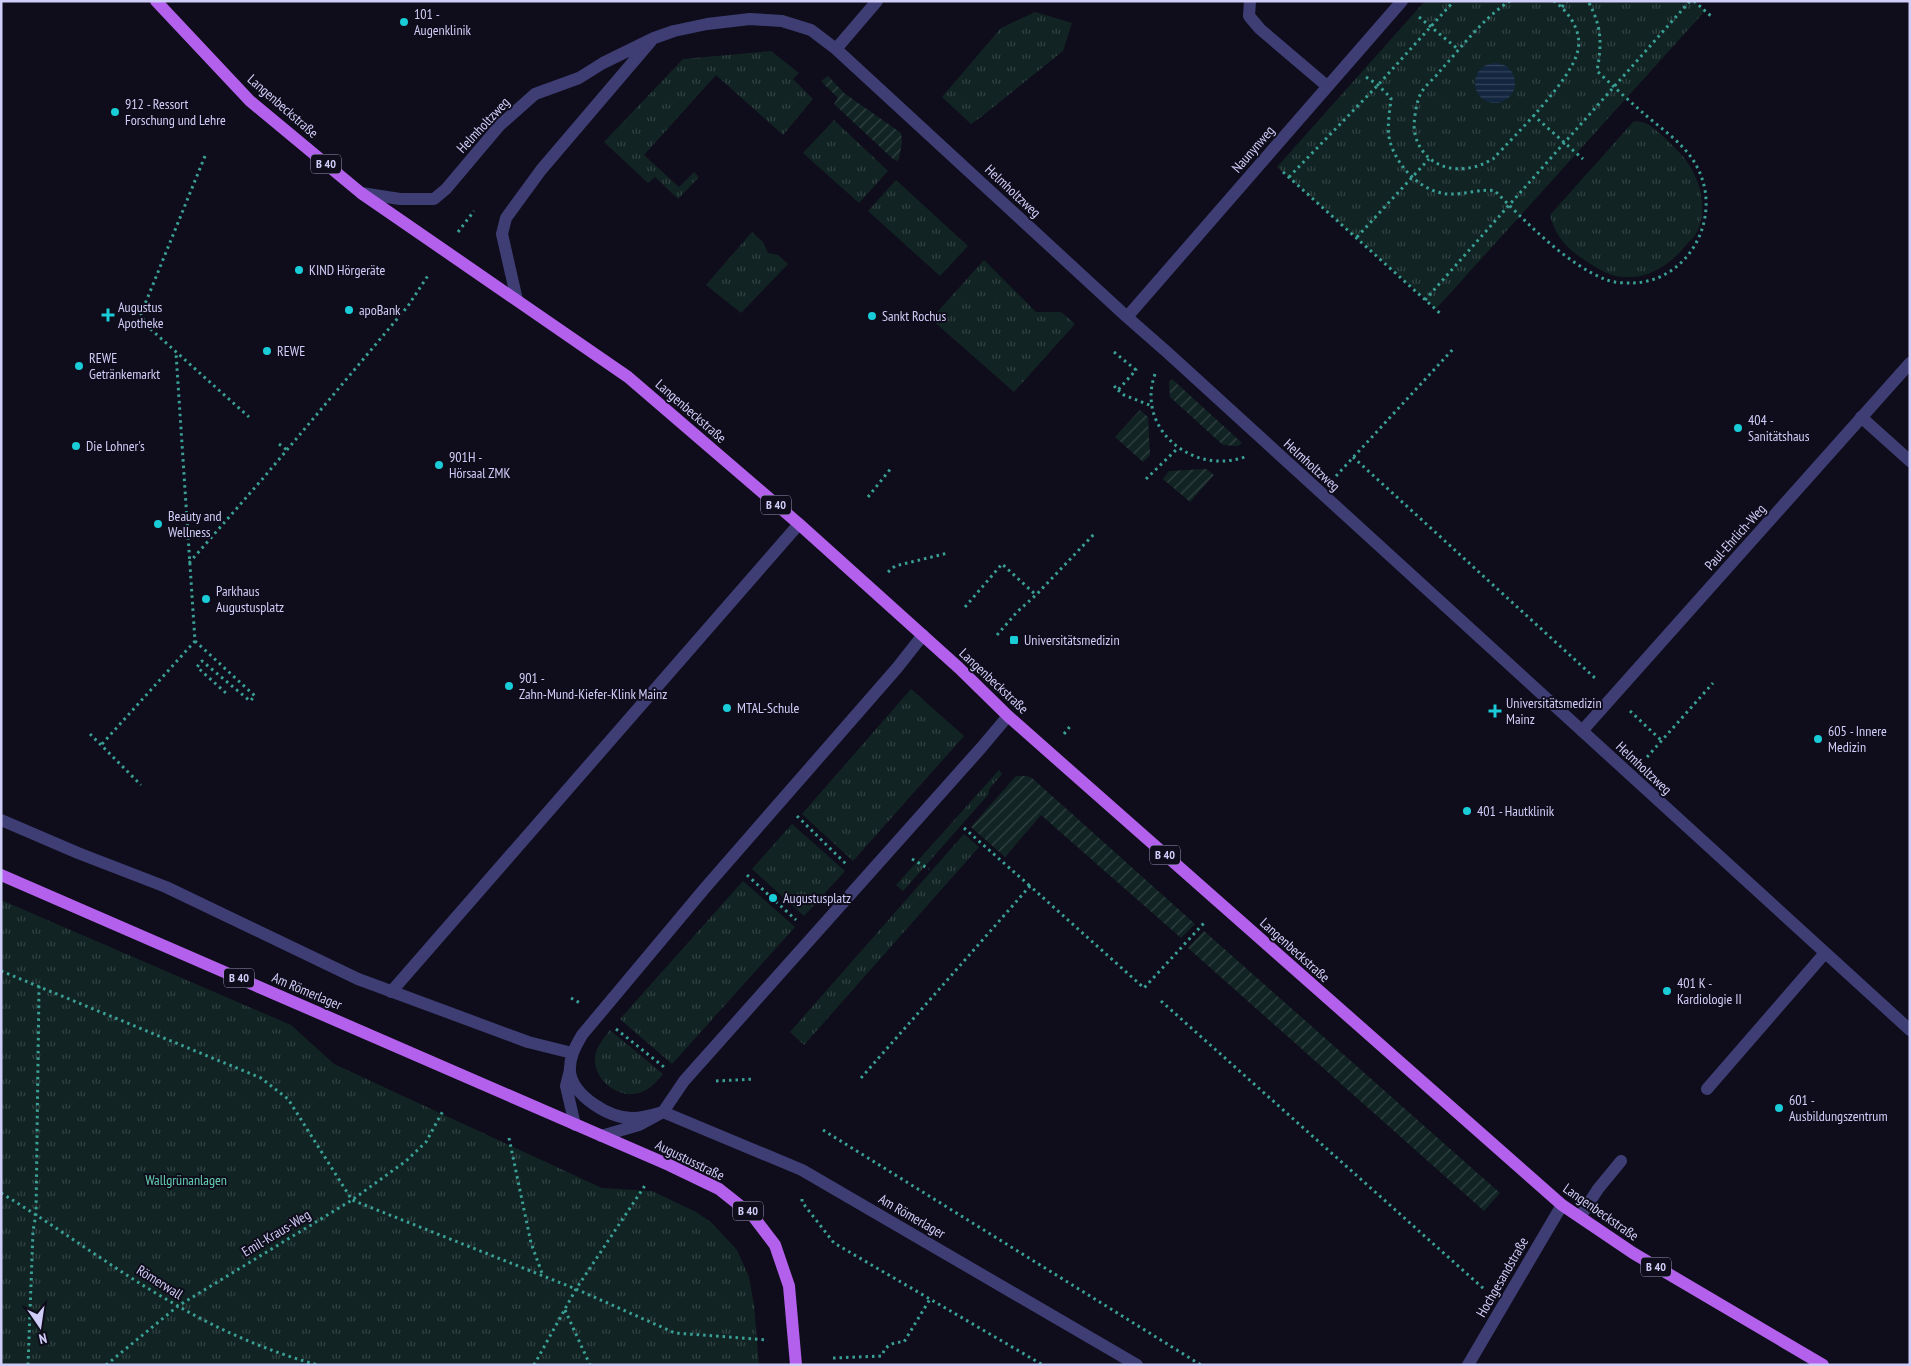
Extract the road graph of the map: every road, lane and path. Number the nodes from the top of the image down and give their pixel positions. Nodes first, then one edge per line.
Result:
1 (156, 1) edge
2 (877, 1) edge
3 (1250, 1) edge
4 (1402, 1) edge
5 (1454, 1) edge
6 (1510, 1) edge
7 (1554, 1) edge
8 (1567, 1) edge
9 (1588, 1) edge
10 (1692, 1) edge
11 (1562, 7) junction
12 (1712, 17) dead end
13 (1430, 27) junction
14 (654, 38) junction
15 (836, 49) junction
16 (1459, 50) junction
17 (1346, 65) junction
18 (1378, 84) junction
19 (1327, 86) junction
20 (1614, 87) junction
21 (1533, 115) junction
22 (1565, 143) junction
23 (205, 156) dead end
24 (1266, 157) junction
25 (1429, 159) junction
26 (1583, 159) dead end
27 (1289, 177) junction
28 (1413, 177) junction
29 (361, 193) junction
30 (1509, 205) junction
31 (474, 211) dead end
32 (1357, 237) junction
33 (453, 238) dead end
34 (429, 274) dead end
35 (517, 300) junction
36 (1425, 300) junction
37 (1442, 315) dead end
38 (1127, 317) junction
39 (1454, 348) dead end
40 (1114, 352) dead end
41 (176, 353) junction
42 (1168, 353) junction
43 (1910, 363) edge
44 (1114, 386) dead end
45 (1118, 390) junction
46 (1152, 406) junction
47 (248, 417) dead end
48 (1861, 418) junction
49 (279, 444) dead end
50 (1266, 444) junction
51 (1178, 448) junction
52 (286, 450) junction
53 (1353, 457) junction
54 (1910, 460) edge
55 (892, 467) dead end
56 (1146, 478) dead end
57 (1320, 493) junction
58 (868, 498) dead end
59 (799, 524) junction
60 (1096, 532) dead end
61 (948, 553) dead end
62 (188, 563) junction
63 (895, 566) dead end
64 (1036, 595) junction
65 (965, 607) dead end
66 (923, 635) junction
67 (996, 635) dead end
68 (195, 641) junction
69 (1713, 683) dead end
70 (227, 694) dead end
71 (1614, 696) junction
72 (1008, 716) junction
73 (1072, 724) dead end
74 (1582, 731) junction
75 (90, 734) dead end
76 (1062, 737) dead end
77 (1662, 741) junction
78 (102, 744) junction
79 (1630, 776) junction
80 (141, 785) dead end
81 (794, 814) dead end
82 (1, 820) edge
83 (964, 828) dead end
84 (853, 870) dead end
85 (743, 871) dead end
86 (1, 875) edge
87 (1030, 886) junction
88 (796, 920) dead end
89 (1204, 923) dead end
90 (1825, 953) junction
91 (1, 971) edge
92 (39, 985) junction
93 (391, 992) junction
94 (1161, 1001) dead end
95 (610, 1023) dead end
96 (1910, 1030) edge
97 (572, 1053) junction
98 (665, 1068) dead end
99 (570, 1070) junction
100 (755, 1078) dead end
101 (861, 1078) dead end
102 (710, 1082) dead end
103 (1707, 1090) dead end
104 (444, 1109) dead end
105 (663, 1112) junction
106 (575, 1125) junction
107 (823, 1130) dead end
108 (601, 1136) junction
109 (509, 1138) dead end
110 (1621, 1161) dead end
111 (646, 1184) dead end
112 (802, 1192) dead end
113 (1, 1193) edge
114 (352, 1200) junction
115 (1562, 1205) junction
116 (36, 1214) junction
117 (1580, 1217) junction
118 (544, 1276) junction
119 (576, 1289) junction
120 (1485, 1290) dead end
121 (930, 1299) junction
122 (178, 1306) junction
123 (565, 1310) junction
124 (768, 1340) dead end
125 (833, 1358) dead end
126 (28, 1365) edge
127 (106, 1365) edge
128 (318, 1365) edge
129 (534, 1365) edge
130 (590, 1365) edge
131 (796, 1365) edge
132 (1043, 1365) edge
133 (1137, 1365) edge
134 (1201, 1365) edge
135 (1468, 1365) edge
136 (1823, 1365) edge

1 - 29 main road, Langenbeckstraße / B 40
2 - 15 street
3 - 19 street
4 - 17 street, Naunynweg
5 - 13 path
6 - 16 path
7 - 11 path
8 - 11 path
9 - 20 path
10 - 12 path
10 - 20 path
11 - 21 path
13 - 16 path
13 - 18 path
14 - 15 street, Helmholtzweg
14 - 29 street, Helmholtzweg
14 - 35 street
15 - 38 street, Helmholtzweg
16 - 25 path
17 - 18 path
17 - 19 street, Naunynweg
18 - 27 path
18 - 28 path
19 - 24 street, Naunynweg
20 - 22 path
20 - 30 path
21 - 22 path
21 - 25 path
22 - 26 path
22 - 30 path
23 - 41 path
24 - 27 path
24 - 38 street, Naunynweg
25 - 28 path
27 - 32 path
28 - 30 path
28 - 32 path
29 - 35 main road, Langenbeckstraße / B 40
30 - 36 path
31 - 33 path
32 - 36 path
34 - 52 path
35 - 59 main road, Langenbeckstraße / B 40
36 - 37 path
38 - 42 street, Helmholtzweg
39 - 53 path
40 - 45 path
41 - 47 path
41 - 62 path
42 - 46 path
42 - 50 street, Helmholtzweg
43 - 48 street, Paul-Ehrlich-Weg
44 - 45 path
45 - 46 path
46 - 51 path
48 - 54 street
48 - 71 street, Paul-Ehrlich-Weg
49 - 52 path
50 - 51 path
50 - 57 street, Helmholtzweg
51 - 56 path
52 - 62 path
53 - 57 path
53 - 71 path
55 - 58 path
57 - 74 street, Helmholtzweg
59 - 66 main road, Langenbeckstraße / B 40
59 - 93 street
60 - 64 path
61 - 63 path
62 - 68 path
64 - 65 path
64 - 67 path
66 - 72 main road, Langenbeckstraße / B 40
66 - 97 street
68 - 70 path
68 - 78 path
69 - 77 path
71 - 74 street, Paul-Ehrlich-Weg
71 - 77 path
72 - 105 street
72 - 115 main road, Langenbeckstraße / B 40
73 - 76 path
74 - 79 street, Helmholtzweg
75 - 78 path
77 - 79 path
78 - 80 path
79 - 90 street, Helmholtzweg
81 - 84 path
82 - 93 street
83 - 87 path
85 - 88 path
86 - 106 main road, Am Römerlager / B 40
87 - 89 path
87 - 101 path
90 - 96 street, Helmholtzweg
90 - 103 street
91 - 92 path
92 - 114 path
92 - 116 path
93 - 97 street
94 - 120 path
95 - 98 path
97 - 99 street
99 - 105 street
99 - 106 street
100 - 102 path
104 - 114 path, Emil-Kraus-Weg
105 - 108 street
105 - 133 street, Am Römerlager
106 - 108 main road, Am Römerlager / B 40
107 - 134 path
108 - 131 main road, Augustusstraße / B 40
109 - 118 path
110 - 117 street
111 - 119 path
112 - 121 path
113 - 116 path, Römerwall
114 - 118 path
114 - 122 path, Emil-Kraus-Weg
115 - 117 main road, Langenbeckstraße / B 40
115 - 135 street, Hochgesandstraße
116 - 122 path, Römerwall
116 - 126 path
117 - 136 main road, Langenbeckstraße / B 40
118 - 119 path
119 - 123 path
119 - 124 path
121 - 125 path
121 - 132 path
122 - 127 path, Emil-Kraus-Weg
122 - 128 path, Römerwall
123 - 129 path
123 - 130 path

